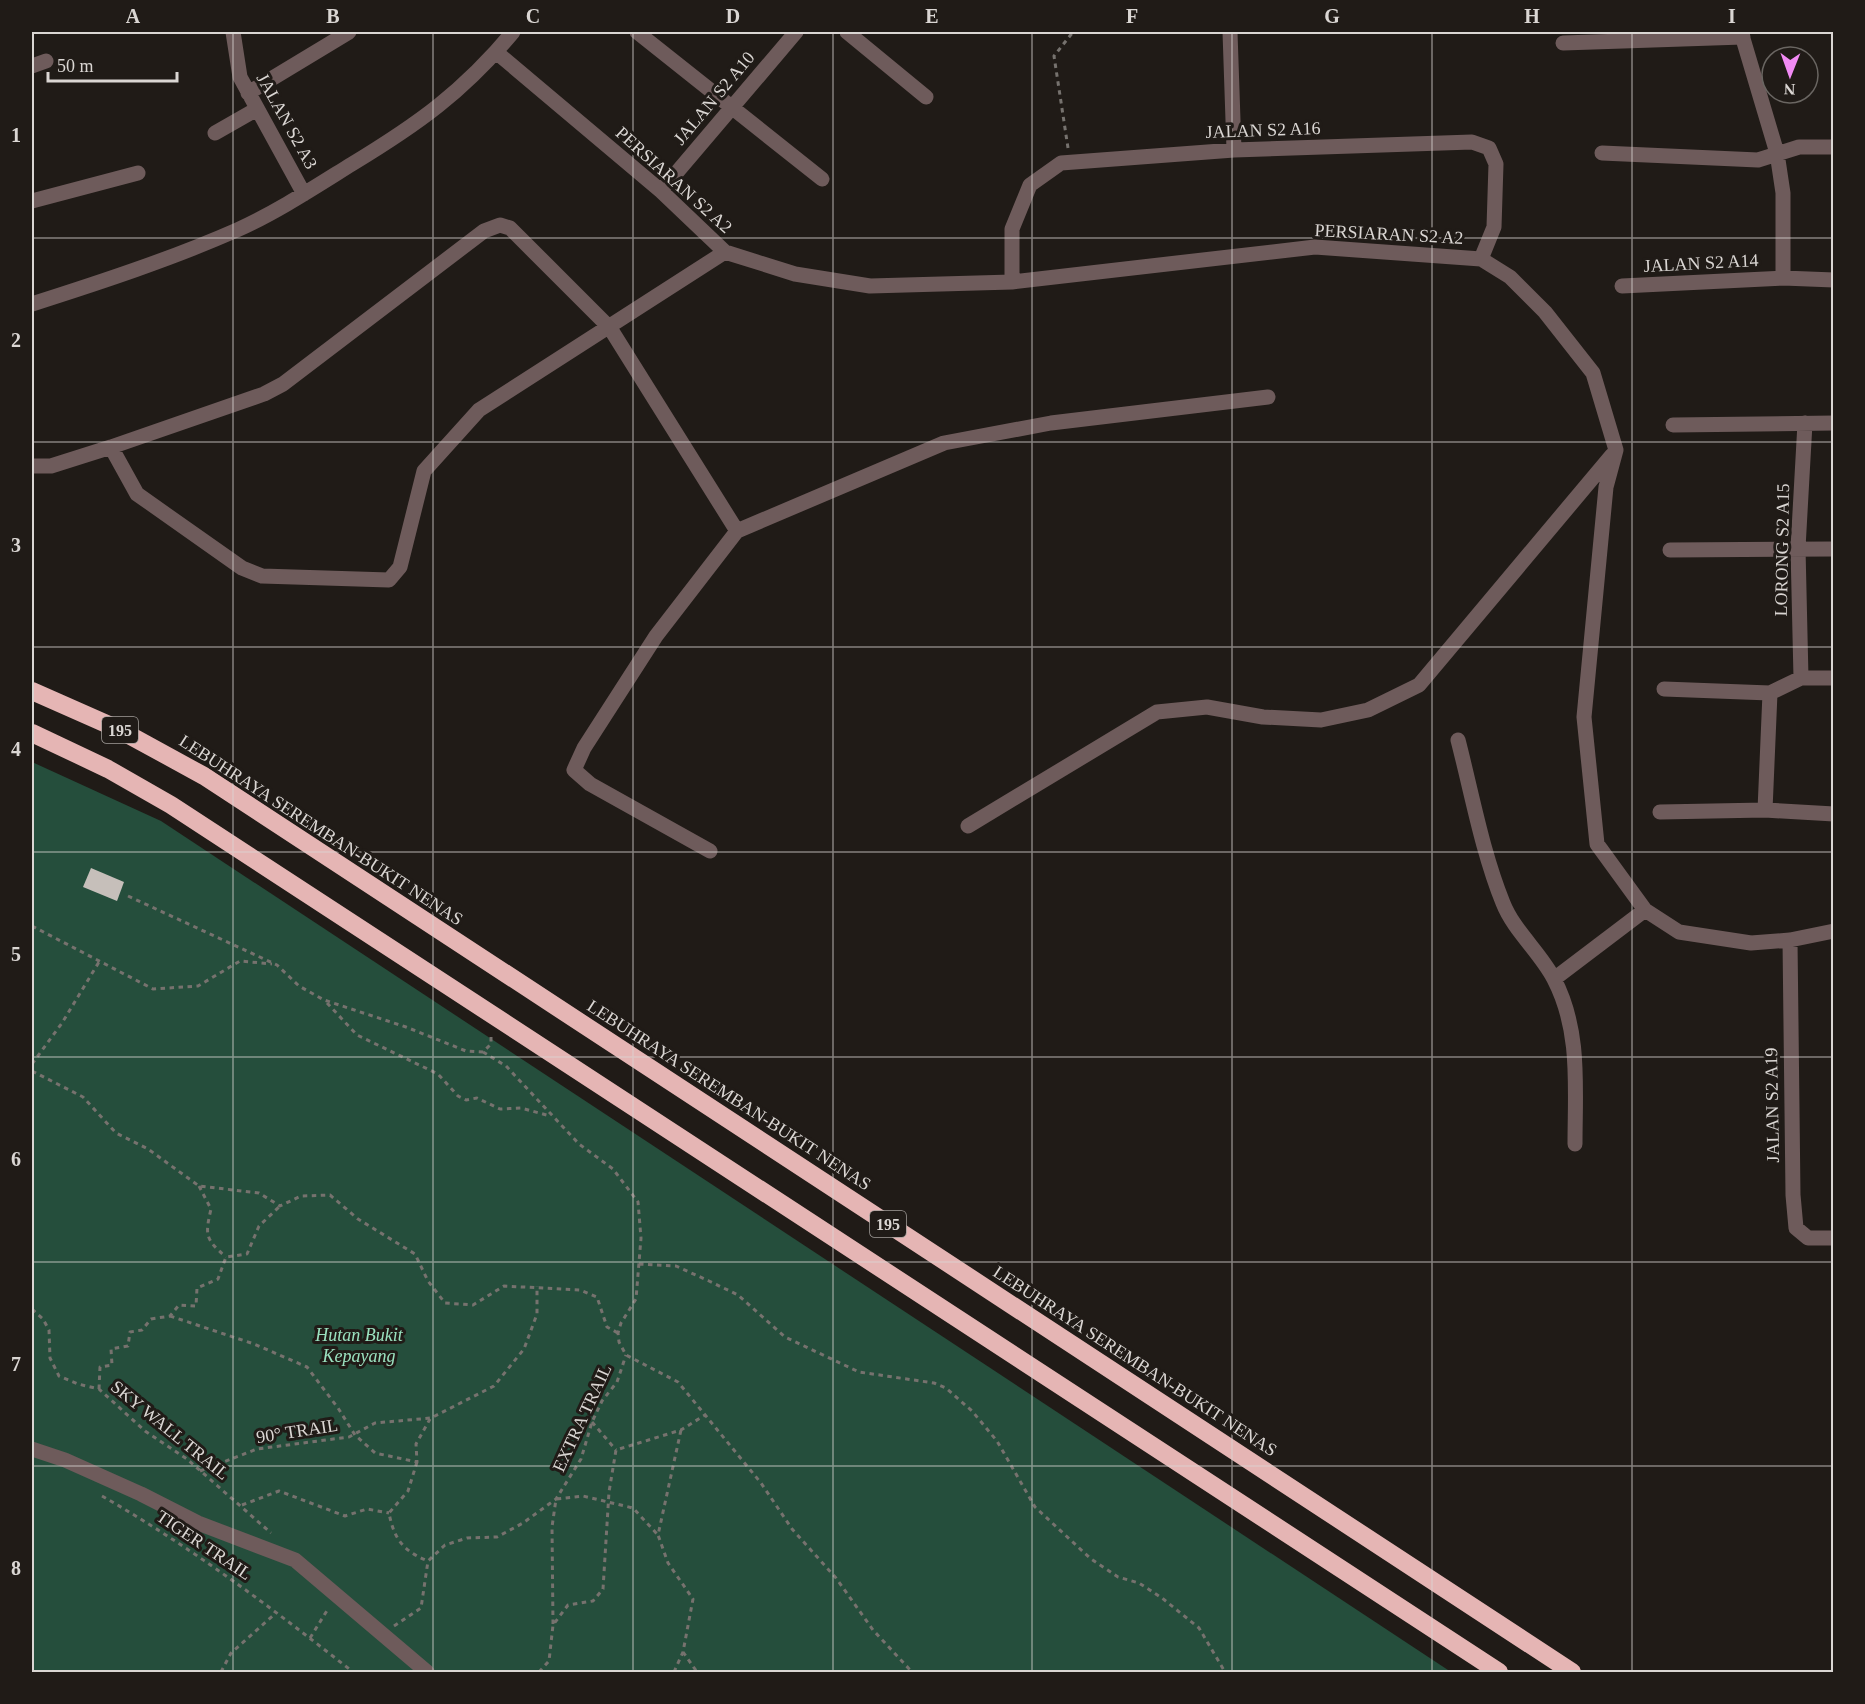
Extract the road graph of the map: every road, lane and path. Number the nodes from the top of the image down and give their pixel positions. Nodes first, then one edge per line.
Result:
1 (233, 32) edge
2 (349, 32) edge
3 (513, 32) edge
4 (637, 32) edge
5 (796, 32) edge
6 (847, 32) edge
7 (1073, 32) edge
8 (1230, 32) edge
9 (1742, 34) edge
10 (1563, 43) dead end
11 (496, 52) junction
12 (248, 93) junction
13 (926, 97) dead end
14 (731, 108) junction
15 (257, 109) junction
16 (215, 133) dead end
17 (1833, 147) edge
18 (1234, 150) junction
19 (1602, 153) dead end
20 (1778, 153) junction
21 (1070, 162) junction
22 (138, 173) dead end
23 (822, 180) dead end
24 (661, 191) junction
25 (304, 194) junction
26 (32, 201) edge
27 (725, 252) junction
28 (1481, 259) junction
29 (1783, 278) junction
30 (1833, 280) edge
31 (1012, 282) junction
32 (1622, 286) dead end
33 (32, 304) edge
34 (610, 328) junction
35 (1268, 397) dead end
36 (1805, 423) junction
37 (1833, 423) edge
38 (1673, 425) dead end
39 (111, 447) junction
40 (1616, 450) junction
41 (32, 466) edge
42 (737, 531) junction
43 (1798, 548) junction
44 (1833, 549) edge
45 (1670, 550) dead end
46 (1801, 678) junction
47 (1833, 678) edge
48 (1664, 689) dead end
49 (32, 691) edge
50 (1770, 693) junction
51 (32, 733) edge
52 (1458, 740) dead end
53 (1765, 810) junction
54 (1660, 812) dead end
55 (1833, 814) edge
56 (968, 826) dead end
57 (710, 851) dead end
58 (128, 896) dead end
59 (1645, 910) junction
60 (32, 926) edge
61 (1833, 931) edge
62 (1790, 940) junction
63 (99, 962) junction
64 (277, 964) junction
65 (1554, 979) junction
66 (324, 1000) junction
67 (491, 1030) dead end
68 (483, 1052) junction
69 (32, 1064) edge
70 (32, 1071) edge
71 (551, 1117) junction
72 (1575, 1144) dead end
73 (199, 1186) junction
74 (279, 1206) junction
75 (1833, 1238) edge
76 (226, 1257) junction
77 (639, 1264) junction
78 (537, 1286) junction
79 (32, 1309) edge
80 (170, 1316) junction
81 (618, 1333) junction
82 (626, 1355) junction
83 (99, 1389) junction
84 (705, 1415) junction
85 (431, 1418) junction
86 (592, 1422) junction
87 (681, 1430) junction
88 (355, 1435) junction
89 (32, 1449) edge
90 (616, 1450) junction
91 (417, 1462) junction
92 (200, 1471) junction
93 (96, 1492) dead end
94 (556, 1499) junction
95 (609, 1501) junction
96 (389, 1513) junction
97 (658, 1535) junction
98 (428, 1561) junction
99 (336, 1594) junction
100 (277, 1612) junction
101 (553, 1625) junction
102 (380, 1635) junction
103 (310, 1638) junction
104 (683, 1652) junction
105 (221, 1672) edge
106 (353, 1672) edge
107 (427, 1672) edge
108 (539, 1672) edge
109 (675, 1672) edge
110 (697, 1672) edge
111 (912, 1672) edge
112 (1226, 1672) edge
113 (1499, 1672) edge
114 (1572, 1672) edge

1 - 12 street, JALAN S2 A3
2 - 12 street
3 - 11 street
4 - 14 street
5 - 14 street, JALAN S2 A10
6 - 13 street
7 - 21 path
8 - 18 street
9 - 10 street
9 - 20 street, JALAN S2 A14
11 - 24 street, PERSIARAN S2 A2
11 - 25 street
12 - 15 street, JALAN S2 A3
14 - 23 street
14 - 24 street, JALAN S2 A10
15 - 16 street
15 - 25 street, JALAN S2 A3
17 - 20 street
18 - 21 street, JALAN S2 A16
18 - 28 street, JALAN S2 A16
19 - 20 street
20 - 29 street, JALAN S2 A14
21 - 31 street, JALAN S2 A16
22 - 26 street
24 - 27 street, PERSIARAN S2 A2
25 - 33 street
27 - 31 street, PERSIARAN S2 A2
27 - 34 street
28 - 31 street, PERSIARAN S2 A2
28 - 40 street, PERSIARAN S2 A2
29 - 30 street, JALAN S2 A14
29 - 32 street, JALAN S2 A14
34 - 39 street
34 - 39 street
34 - 42 street
35 - 42 street
36 - 37 street
36 - 38 street
36 - 43 street, LORONG S2 A15
39 - 41 street
40 - 56 street
40 - 59 street
42 - 57 street
43 - 44 street
43 - 45 street
43 - 46 street, LORONG S2 A15
46 - 47 street
46 - 50 street
48 - 50 street
49 - 114 highway, LEBUHRAYA SEREMBAN-BUKIT NENAS / 195
50 - 53 street
51 - 113 highway, 195
52 - 65 street
53 - 54 street
53 - 55 street
58 - 64 path
59 - 62 street
59 - 65 street
60 - 63 path
61 - 62 street
62 - 75 street, JALAN S2 A19
63 - 64 path
63 - 69 path
64 - 66 path
65 - 72 street
66 - 68 path
66 - 71 path
67 - 68 path
68 - 71 path
70 - 73 path
71 - 77 path
73 - 74 path
73 - 76 path
74 - 76 path
74 - 78 path
76 - 80 path
77 - 81 path
77 - 112 path
78 - 81 path
78 - 85 path, 90° TRAIL
79 - 83 path, SKY WALL TRAIL
80 - 83 path
80 - 88 path
81 - 82 path
82 - 84 path
82 - 86 path, EXTRA TRAIL
83 - 92 path, SKY WALL TRAIL
84 - 87 path
84 - 111 path
85 - 88 path, 90° TRAIL
85 - 91 path
86 - 90 path
86 - 94 path, EXTRA TRAIL
87 - 90 path
87 - 97 path
88 - 91 path
88 - 92 path, 90° TRAIL
89 - 99 street
90 - 95 path
91 - 96 path
92 - 96 path, SKY WALL TRAIL
93 - 100 path, TIGER TRAIL
94 - 95 path
94 - 98 path, EXTRA TRAIL
94 - 101 path
95 - 97 path
95 - 101 path
96 - 98 path
97 - 104 path
98 - 102 path
99 - 102 street
99 - 103 path
100 - 103 path, TIGER TRAIL
100 - 105 path
101 - 108 path
102 - 107 street
103 - 106 path, TIGER TRAIL
104 - 109 path
104 - 110 path

